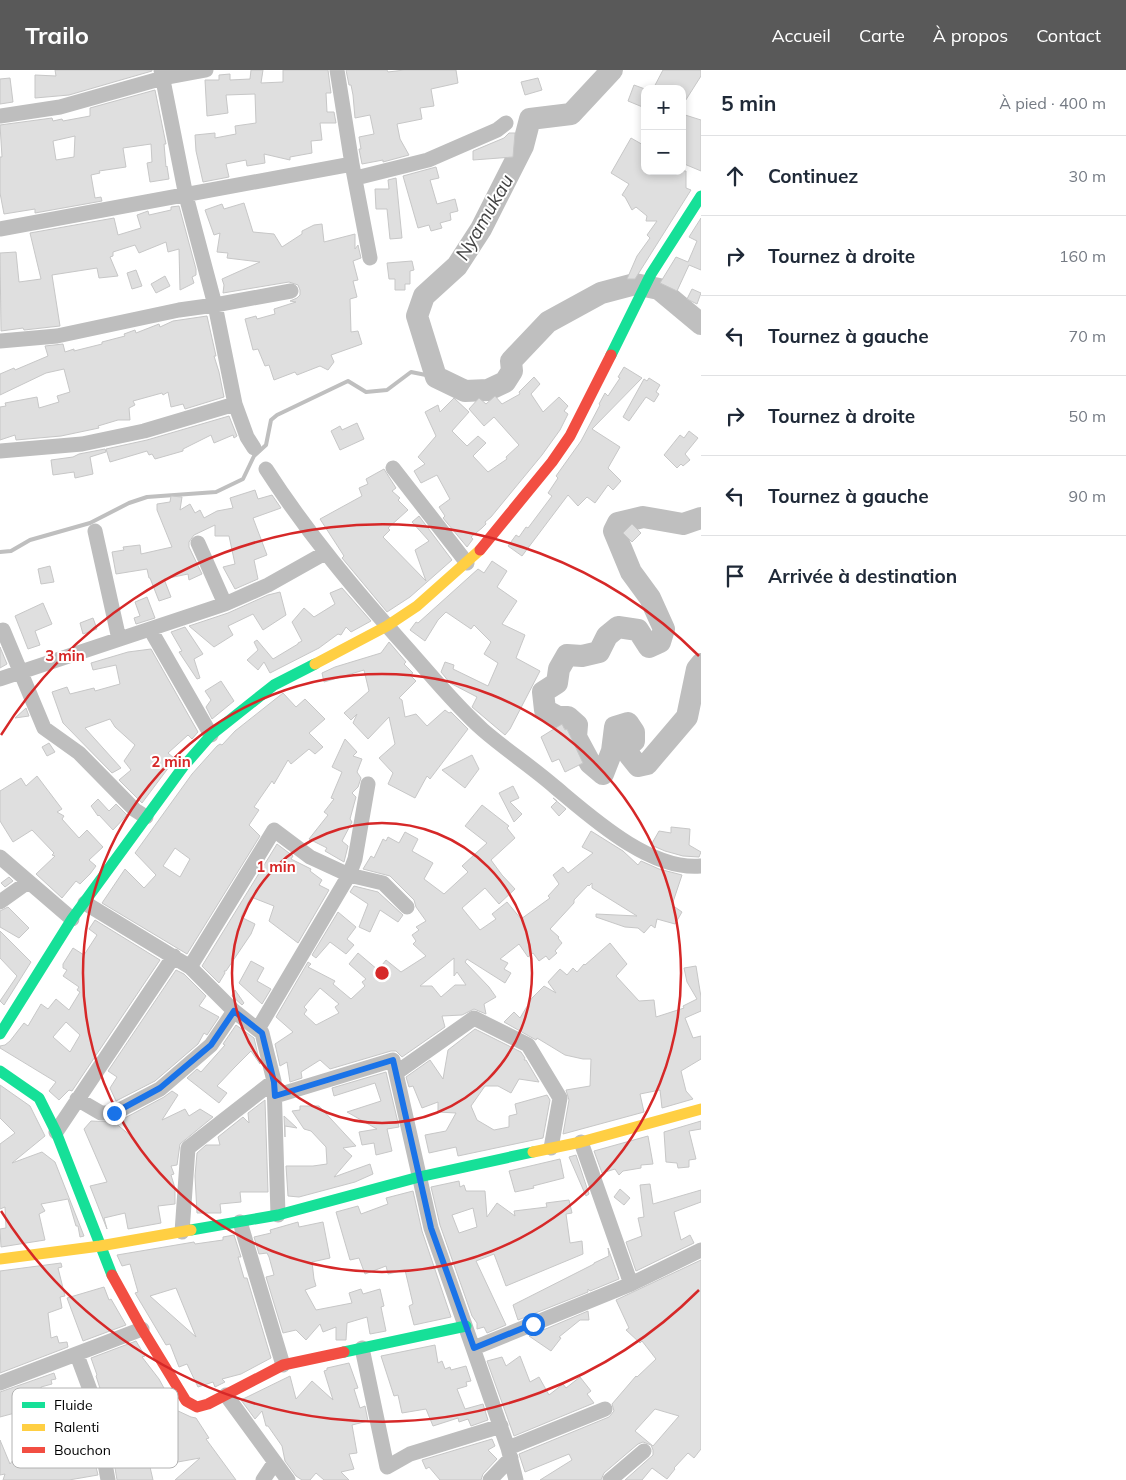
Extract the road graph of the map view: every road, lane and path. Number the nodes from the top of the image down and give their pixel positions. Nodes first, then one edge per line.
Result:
1 (206, 70) edge
2 (337, 70) edge
3 (162, 74) edge
4 (0, 116) edge
5 (506, 123) dead end
6 (354, 171) junction
7 (186, 196) junction
8 (701, 196) edge
9 (0, 229) edge
10 (370, 258) dead end
11 (291, 291) dead end
12 (215, 305) junction
13 (0, 341) edge
14 (235, 404) junction
15 (254, 448) dead end
16 (0, 451) edge
17 (393, 468) dead end
18 (266, 469) dead end
19 (95, 531) dead end
20 (198, 543) dead end
21 (325, 553) junction
22 (467, 563) junction
23 (225, 604) junction
24 (387, 626) junction
25 (150, 629) junction
26 (3, 630) dead end
27 (119, 639) junction
28 (20, 674) junction
29 (0, 679) edge
30 (211, 735) junction
31 (368, 784) dead end
32 (146, 817) junction
33 (0, 857) edge
34 (701, 866) edge
35 (349, 875) junction
36 (28, 882) junction
37 (0, 902) edge
38 (85, 902) junction
39 (407, 907) dead end
40 (72, 919) junction
41 (174, 956) junction
42 (190, 967) junction
43 (234, 1011) junction
44 (2, 1027) edge
45 (258, 1029) junction
46 (0, 1071) edge
47 (396, 1073) junction
48 (274, 1089) junction
49 (77, 1099) junction
50 (701, 1109) edge
51 (56, 1132) junction
52 (581, 1142) junction
53 (551, 1148) junction
54 (419, 1177) junction
55 (278, 1215) junction
56 (240, 1222) junction
57 (182, 1232) junction
58 (100, 1246) junction
59 (701, 1250) edge
60 (0, 1260) edge
61 (631, 1284) junction
62 (466, 1326) junction
63 (142, 1329) junction
64 (362, 1348) junction
65 (474, 1348) junction
66 (77, 1355) junction
67 (283, 1365) junction
68 (0, 1383) edge
69 (89, 1388) edge
70 (226, 1395) junction
71 (604, 1409) dead end
72 (501, 1426) junction
73 (644, 1451) dead end
74 (510, 1453) junction
75 (275, 1462) junction
76 (263, 1480) edge
77 (288, 1480) edge
78 (490, 1480) edge
79 (516, 1480) edge
80 (610, 1480) edge

1 - 3 street
2 - 6 street
3 - 4 street
3 - 7 street
5 - 6 street
6 - 7 street
6 - 10 street
7 - 9 street
7 - 12 street
8 - 22 street
11 - 12 street
12 - 13 street
12 - 14 street
14 - 15 street
14 - 16 street
17 - 22 street
18 - 21 street
19 - 27 street
20 - 23 street
21 - 23 street
21 - 24 street
22 - 24 street
23 - 25 street
24 - 30 street
24 - 34 street
25 - 27 street
25 - 30 street
26 - 28 street
27 - 28 street
28 - 29 street
28 - 32 street
30 - 32 street
31 - 35 street
32 - 38 street
33 - 36 street
35 - 39 street
35 - 42 street
35 - 45 street
36 - 37 street
36 - 40 street
38 - 40 street
38 - 41 street
40 - 44 street
41 - 42 street
41 - 49 street
42 - 43 street
43 - 45 street
43 - 49 street
45 - 48 street
46 - 51 street
47 - 48 street
47 - 53 street
47 - 54 street
48 - 55 street
48 - 57 street
49 - 51 street
50 - 52 street
51 - 58 street
52 - 53 street
52 - 61 street
53 - 54 street
54 - 55 street
54 - 62 street
55 - 56 street
56 - 57 street
56 - 67 street
57 - 58 street
58 - 60 street
58 - 63 street
59 - 61 street
61 - 65 street
62 - 64 street
62 - 65 street
63 - 66 street
63 - 70 street
64 - 67 street
64 - 72 street
65 - 72 street
66 - 68 street
66 - 69 street
67 - 70 street
70 - 75 street
71 - 74 street
72 - 74 street
73 - 80 street
74 - 78 street
74 - 79 street
75 - 76 street
75 - 77 street

